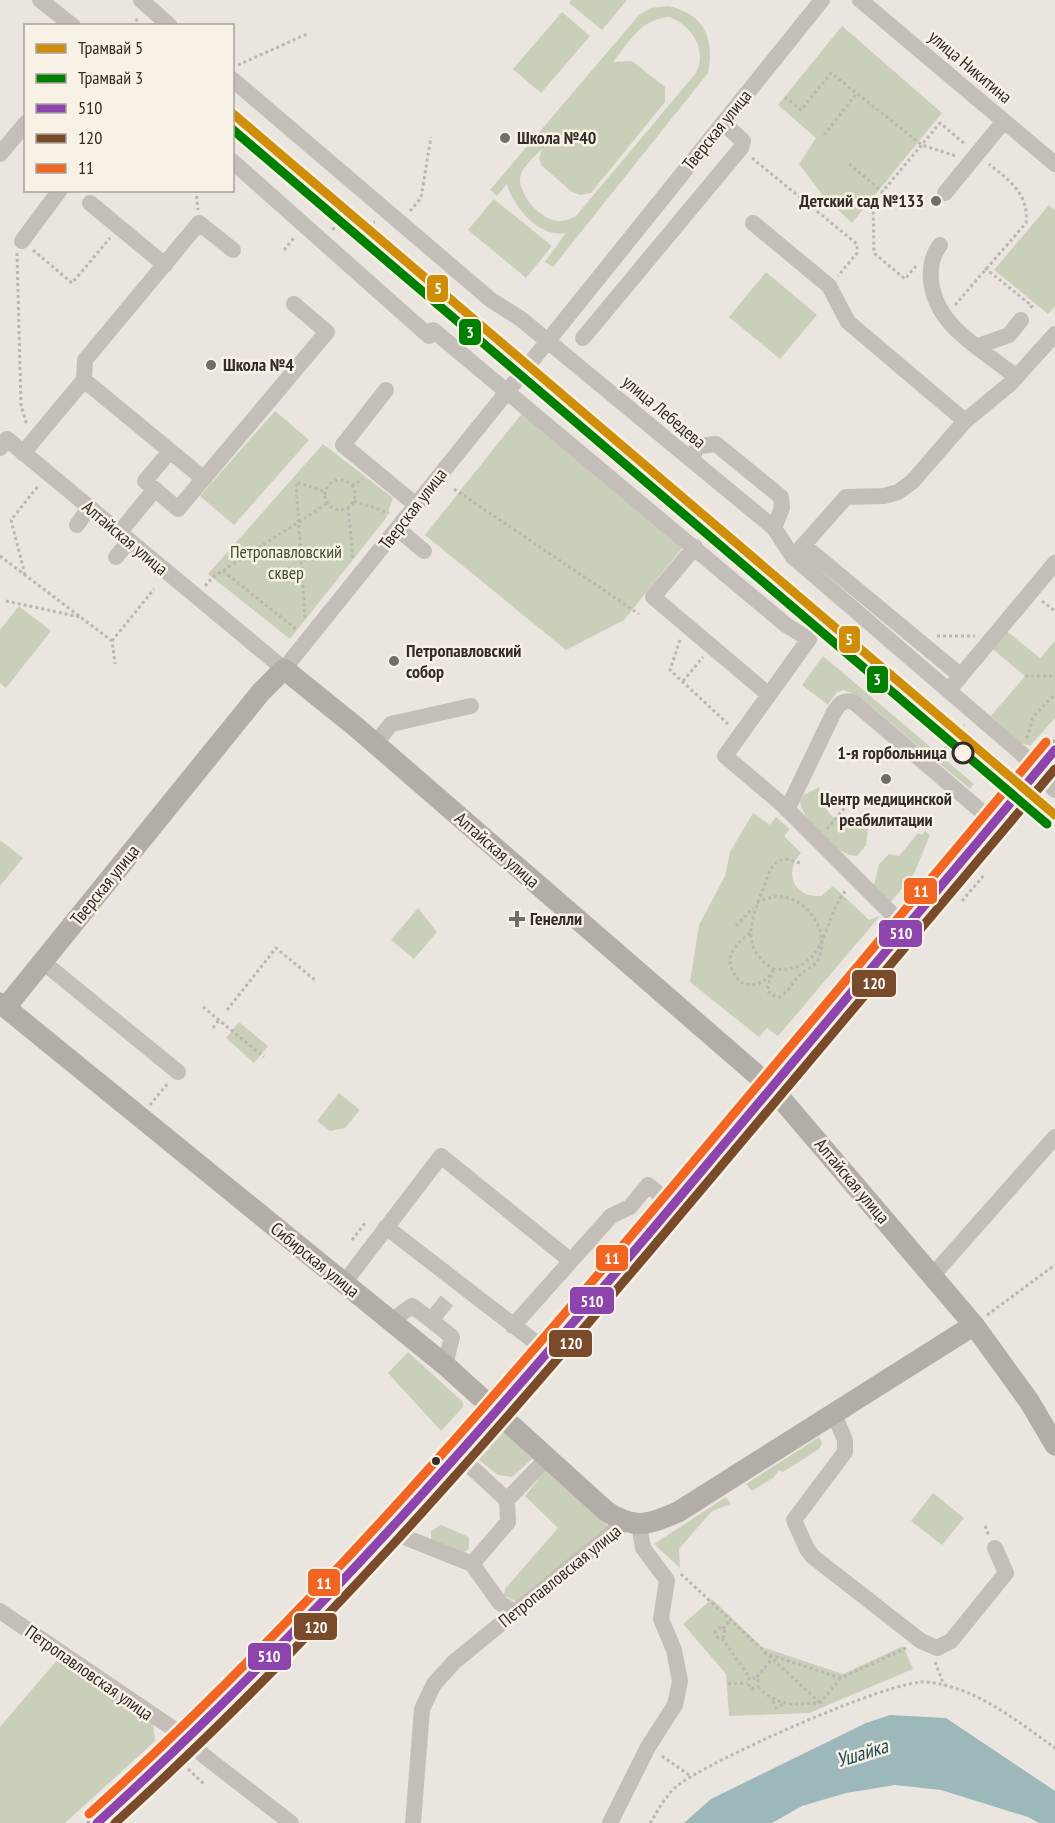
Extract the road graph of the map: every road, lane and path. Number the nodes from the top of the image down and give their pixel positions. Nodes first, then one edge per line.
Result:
1 (40, 0) edge
2 (141, 0) edge
3 (822, 0) edge
4 (860, 0) edge
5 (70, 24) edge
6 (168, 24) edge
7 (307, 34) dead end
8 (234, 72) edge
9 (857, 93) junction
10 (785, 97) dead end
11 (1004, 121) junction
12 (723, 123) junction
13 (24, 125) edge
14 (824, 135) dead end
15 (431, 137) dead end
16 (922, 145) junction
17 (741, 148) junction
18 (0, 154) edge
19 (973, 158) junction
20 (234, 163) edge
21 (849, 164) dead end
22 (1055, 164) edge
23 (59, 192) edge
24 (883, 192) junction
25 (945, 192) dead end
26 (90, 203) dead end
27 (403, 214) junction
28 (753, 223) dead end
29 (119, 227) junction
30 (311, 230) junction
31 (22, 241) junction
32 (937, 249) joint
33 (232, 250) dead end
34 (165, 265) junction
35 (985, 268) junction
36 (829, 286) junction
37 (294, 304) dead end
38 (945, 318) junction
39 (1021, 320) joint
40 (1055, 334) edge
41 (583, 338) dead end
42 (547, 340) junction
43 (978, 346) junction
44 (545, 375) dead end
45 (1016, 377) junction
46 (84, 380) junction
47 (386, 390) dead end
48 (507, 391) junction
49 (531, 392) dead end
50 (26, 420) dead end
51 (965, 421) junction
52 (3, 444) edge
53 (170, 451) junction
54 (23, 453) junction
55 (690, 458) junction
56 (48, 474) junction
57 (204, 479) junction
58 (155, 489) junction
59 (454, 489) dead end
60 (326, 492) junction
61 (354, 501) junction
62 (328, 502) junction
63 (416, 505) junction
64 (348, 507) junction
65 (90, 508) junction
66 (298, 522) junction
67 (395, 522) junction
68 (77, 525) dead end
69 (774, 528) junction
70 (124, 537) junction
71 (695, 547) junction
72 (424, 551) dead end
73 (798, 551) junction
74 (0, 556) edge
75 (116, 558) dead end
76 (353, 563) dead end
77 (1055, 563) edge
78 (223, 571) junction
79 (25, 577) junction
80 (213, 577) dead end
81 (153, 589) dead end
82 (6, 600) dead end
83 (639, 614) dead end
84 (82, 618) junction
85 (305, 623) dead end
86 (685, 625) junction
87 (299, 631) dead end
88 (931, 636) dead end
89 (994, 636) junction
90 (112, 641) junction
91 (712, 647) junction
92 (115, 664) dead end
93 (284, 669) junction
94 (960, 676) junction
95 (1025, 676) dead end
96 (1055, 676) edge
97 (683, 681) junction
98 (949, 689) junction
99 (1055, 694) edge
100 (769, 695) junction
101 (471, 706) dead end
102 (964, 725) dead end
103 (740, 735) junction
104 (375, 744) junction
105 (945, 749) dead end
106 (1025, 749) dead end
107 (1049, 762) edge
108 (1055, 790) edge
109 (851, 800) dead end
110 (788, 810) junction
111 (835, 820) dead end
112 (995, 823) junction
113 (800, 862) dead end
114 (985, 874) dead end
115 (856, 879) junction
116 (962, 901) dead end
117 (757, 904) junction
118 (736, 926) dead end
119 (906, 928) junction
120 (750, 932) junction
121 (821, 943) junction
122 (43, 962) junction
123 (774, 969) junction
124 (771, 975) junction
125 (315, 980) dead end
126 (203, 1007) dead end
127 (2, 1008) edge
128 (227, 1011) dead end
129 (219, 1020) junction
130 (213, 1028) dead end
131 (264, 1057) dead end
132 (178, 1071) joint
133 (772, 1088) junction
134 (148, 1107) dead end
135 (1055, 1137) edge
136 (673, 1205) junction
137 (365, 1223) dead end
138 (386, 1227) junction
139 (352, 1240) dead end
140 (571, 1261) junction
141 (1055, 1265) edge
142 (933, 1276) junction
143 (344, 1283) junction
144 (391, 1321) junction
145 (974, 1325) junction
146 (513, 1326) junction
147 (548, 1352) junction
148 (445, 1365) junction
149 (498, 1411) junction
150 (834, 1414) junction
151 (1055, 1445) edge
152 (462, 1453) junction
153 (548, 1457) junction
154 (507, 1500) junction
155 (632, 1523) junction
156 (395, 1524) junction
157 (995, 1548) dead end
158 (472, 1564) junction
159 (672, 1575) junction
160 (0, 1611) edge
161 (515, 1612) junction
162 (730, 1620) junction
163 (723, 1629) junction
164 (722, 1638) junction
165 (929, 1646) junction
166 (901, 1650) dead end
167 (763, 1652) junction
168 (771, 1660) junction
169 (749, 1677) junction
170 (757, 1677) junction
171 (841, 1678) junction
172 (747, 1683) junction
173 (728, 1684) dead end
174 (944, 1685) junction
175 (758, 1687) junction
176 (820, 1703) junction
177 (190, 1740) junction
178 (648, 1747) junction
179 (1055, 1748) edge
180 (188, 1769) dead end
181 (692, 1777) junction
182 (204, 1784) dead end
183 (97, 1823) edge
184 (291, 1823) edge
185 (413, 1823) edge
186 (610, 1823) edge
187 (650, 1823) edge

1 - 5 street
2 - 6 street
3 - 12 street, Тверская улица
4 - 11 street, улица Никитина
7 - 8 path
8 - 27 street, улица Лебедева
9 - 10 path
9 - 14 path
9 - 16 path
11 - 19 street
11 - 22 street, улица Никитина
12 - 17 street
12 - 42 street, Тверская улица
13 - 18 street
15 - 27 path
16 - 19 path
16 - 19 path
16 - 24 path
17 - 36 path
17 - 41 street
19 - 25 street
19 - 35 path
20 - 30 street
21 - 24 path
23 - 31 street
24 - 32 path
26 - 29 street
27 - 30 path
27 - 42 street, улица Лебедева
28 - 36 street
29 - 31 path
29 - 34 street
30 - 48 street
31 - 50 path
32 - 38 street
33 - 34 street
34 - 46 street
35 - 38 path
35 - 39 path
36 - 51 street
37 - 57 street
38 - 43 street
39 - 43 street
40 - 45 street
42 - 48 street, Тверская улица
42 - 55 street, улица Лебедева
43 - 45 street
44 - 49 path
45 - 51 street
46 - 53 street
46 - 54 street
47 - 63 street
48 - 63 street, Тверская улица
48 - 71 street
51 - 73 street
52 - 54 street, Алтайская улица
53 - 57 street
53 - 58 street
54 - 56 street, Алтайская улица
55 - 69 street, улица Лебедева
55 - 69 street
56 - 65 street, Алтайская улица
56 - 79 path
57 - 58 street
58 - 70 street
59 - 83 path
60 - 61 path
60 - 62 path
60 - 66 path
61 - 64 path
61 - 67 path
62 - 64 path
62 - 66 path
63 - 67 street, Тверская улица
64 - 76 path
65 - 68 street
65 - 70 street, Алтайская улица
66 - 78 path
66 - 85 path
67 - 72 street
67 - 93 street, Тверская улица
69 - 73 street, улица Лебедева
70 - 75 street
70 - 93 street, Алтайская улица
71 - 86 street
71 - 100 street
73 - 94 street
73 - 98 street, улица Лебедева
74 - 79 path
77 - 89 street
78 - 80 path
78 - 87 path
79 - 84 path
81 - 90 path
82 - 84 path
84 - 90 path
86 - 91 street
86 - 97 path
88 - 89 path
89 - 94 street
90 - 92 path
91 - 97 path
91 - 100 street
93 - 104 main road, Алтайская улица
93 - 122 main road, Тверская улица
94 - 98 street
95 - 96 path
97 - 103 path
98 - 107 street, улица Лебедева
99 - 106 path
100 - 103 street
101 - 104 street
102 - 105 path
103 - 110 street
104 - 133 main road, Алтайская улица
107 - 108 street, улица Лебедева
107 - 112 main road
109 - 111 path
110 - 112 street
110 - 115 street
112 - 119 main road
113 - 117 path
114 - 116 path
115 - 119 street
115 - 121 path
117 - 118 path
117 - 120 path
117 - 121 path
119 - 133 main road
120 - 123 path
120 - 124 path
121 - 123 path
121 - 124 path
122 - 127 main road, Тверская улица
122 - 132 street
123 - 124 path
125 - 128 path
126 - 129 path
127 - 143 main road, Сибирская улица
129 - 130 path
129 - 131 path
132 - 134 path
133 - 136 main road
133 - 142 main road, Алтайская улица
135 - 142 street
136 - 140 street
136 - 147 main road
137 - 139 path
138 - 140 street
138 - 143 street
138 - 146 street
140 - 146 street
141 - 145 path
142 - 145 main road, Алтайская улица
143 - 144 main road, Сибирская улица
144 - 148 main road, Сибирская улица
144 - 148 street
145 - 150 main road, Петропавловская улица
145 - 151 main road, Алтайская улица
146 - 147 street
147 - 149 main road
148 - 149 main road, Сибирская улица
149 - 152 main road
149 - 153 main road, Сибирская улица
150 - 155 main road, Петропавловская улица
150 - 165 street
152 - 154 street
152 - 156 main road
153 - 154 street
153 - 155 main road, Сибирская улица
154 - 158 street
155 - 159 street
155 - 161 street, Петропавловская улица
156 - 158 street
156 - 177 main road
157 - 165 street
158 - 161 street
159 - 162 path
159 - 178 street
160 - 177 street, Петропавловская улица
161 - 185 street, Петропавловская улица
162 - 163 path
162 - 167 path
163 - 164 path
163 - 164 path
164 - 169 path
165 - 174 path
166 - 171 path
167 - 168 path
167 - 171 path
168 - 170 path
168 - 176 path
169 - 170 path
169 - 172 path
170 - 175 path
171 - 176 path
172 - 173 path
172 - 175 path
174 - 179 path
174 - 181 path
175 - 176 path
177 - 183 main road
177 - 184 street, Петропавловская улица
178 - 181 path
178 - 186 street
180 - 182 path
181 - 187 path

